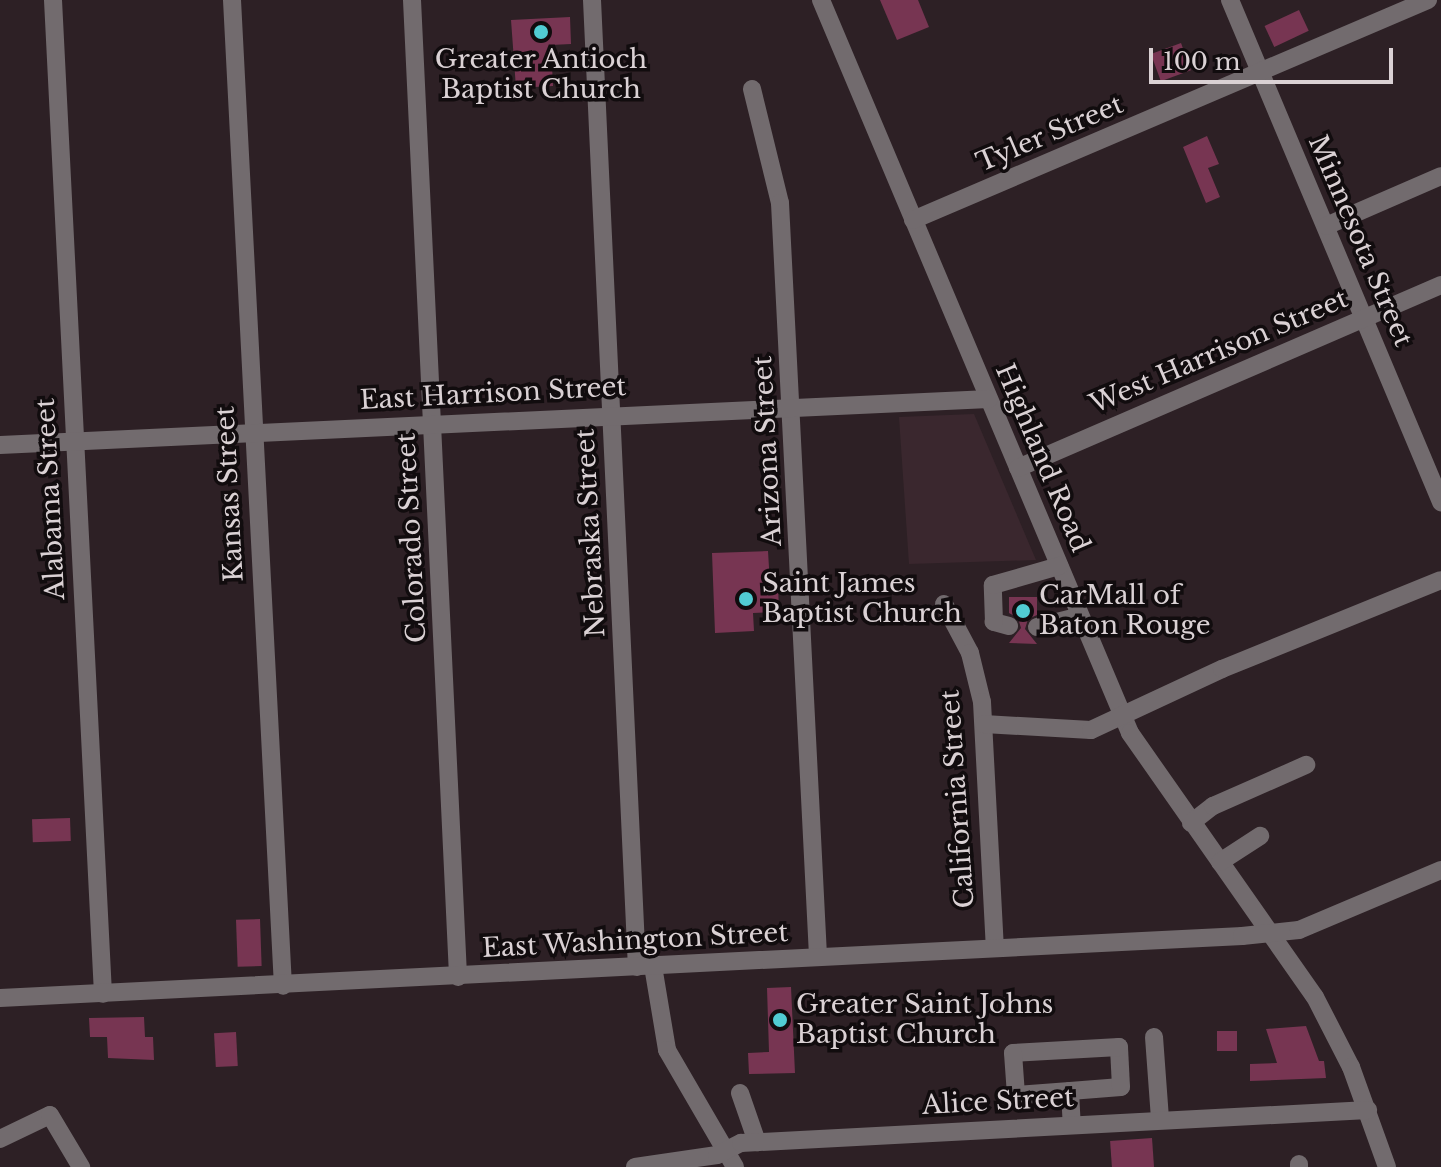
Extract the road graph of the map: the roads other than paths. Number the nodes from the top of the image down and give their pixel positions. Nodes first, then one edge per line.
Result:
1 (53, 0) edge
2 (232, 0) edge
3 (412, 0) edge
4 (592, 0) edge
5 (821, 0) edge
6 (1230, 0) edge
7 (1428, 0) edge
8 (1261, 72) junction
9 (752, 89) dead end
10 (1441, 176) edge
11 (913, 220) junction
12 (1326, 226) junction
13 (1441, 285) edge
14 (1363, 317) junction
15 (989, 399) junction
16 (792, 407) junction
17 (611, 414) junction
18 (433, 423) junction
19 (253, 432) junction
20 (74, 442) junction
21 (0, 445) edge
22 (1018, 468) junction
23 (1435, 468) edge
24 (1441, 502) edge
25 (1059, 566) junction
26 (1441, 580) edge
27 (944, 604) dead end
28 (1080, 616) junction
29 (1009, 626) dead end
30 (1037, 627) dead end
31 (1123, 716) junction
32 (984, 724) junction
33 (1306, 765) dead end
34 (1191, 823) junction
35 (1260, 836) dead end
36 (1220, 862) junction
37 (1441, 870) edge
38 (1272, 933) junction
39 (995, 948) junction
40 (818, 957) junction
41 (645, 966) junction
42 (458, 977) junction
43 (283, 986) junction
44 (103, 994) junction
45 (0, 998) edge
46 (1154, 1037) dead end
47 (1070, 1091) junction
48 (740, 1093) dead end
49 (1368, 1110) junction
50 (1160, 1119) junction
51 (1072, 1124) junction
52 (0, 1139) edge
53 (757, 1142) junction
54 (730, 1159) edge
55 (81, 1167) edge
56 (635, 1167) edge
57 (1387, 1167) edge

1 - 20 street, Alabama Street
2 - 19 street, Kansas Street
3 - 18 street, Colorado Street
4 - 17 street, Nebraska Street
5 - 11 street, Highland Road
6 - 8 street, Minnesota Street
7 - 8 street, Tyler Street
8 - 11 street, Tyler Street
8 - 12 street, Minnesota Street
9 - 16 street, Arizona Street
10 - 12 street
11 - 15 street, Highland Road
12 - 14 street, Minnesota Street
13 - 14 street, West Harrison Street
14 - 22 street, West Harrison Street
14 - 23 street, Minnesota Street
15 - 16 street, East Harrison Street
15 - 22 street, Highland Road
16 - 17 street, East Harrison Street
16 - 40 street, Arizona Street
17 - 18 street, East Harrison Street
17 - 41 street, Nebraska Street
18 - 19 street, East Harrison Street
18 - 42 street, Colorado Street
19 - 20 street, East Harrison Street
19 - 43 street, Kansas Street
20 - 21 street, East Harrison Street
20 - 44 street, Alabama Street
22 - 25 street, Highland Road
23 - 24 street, Minnesota Street
25 - 28 street, Highland Road
25 - 29 street
26 - 31 street
27 - 32 street, California Street
28 - 30 street
28 - 31 street, Highland Road
31 - 32 street
31 - 34 street, Highland Road
32 - 39 street, California Street
33 - 34 street
34 - 36 street, Highland Road
35 - 36 street
36 - 38 street, Highland Road
37 - 38 street, East Washington Street
38 - 39 street, East Washington Street
38 - 49 street, Highland Road
39 - 40 street, East Washington Street
40 - 41 street, East Washington Street
41 - 42 street, East Washington Street
41 - 54 street, Nebraska Street
42 - 43 street, East Washington Street
43 - 44 street, East Washington Street
44 - 45 street, East Washington Street
46 - 50 street
47 - 47 street
47 - 51 street
48 - 53 street
49 - 50 street, Alice Street
49 - 57 street, Highland Road
50 - 51 street, Alice Street
51 - 53 street, Alice Street
52 - 55 street
53 - 54 street, Alice Street
54 - 56 street, Alice Street

